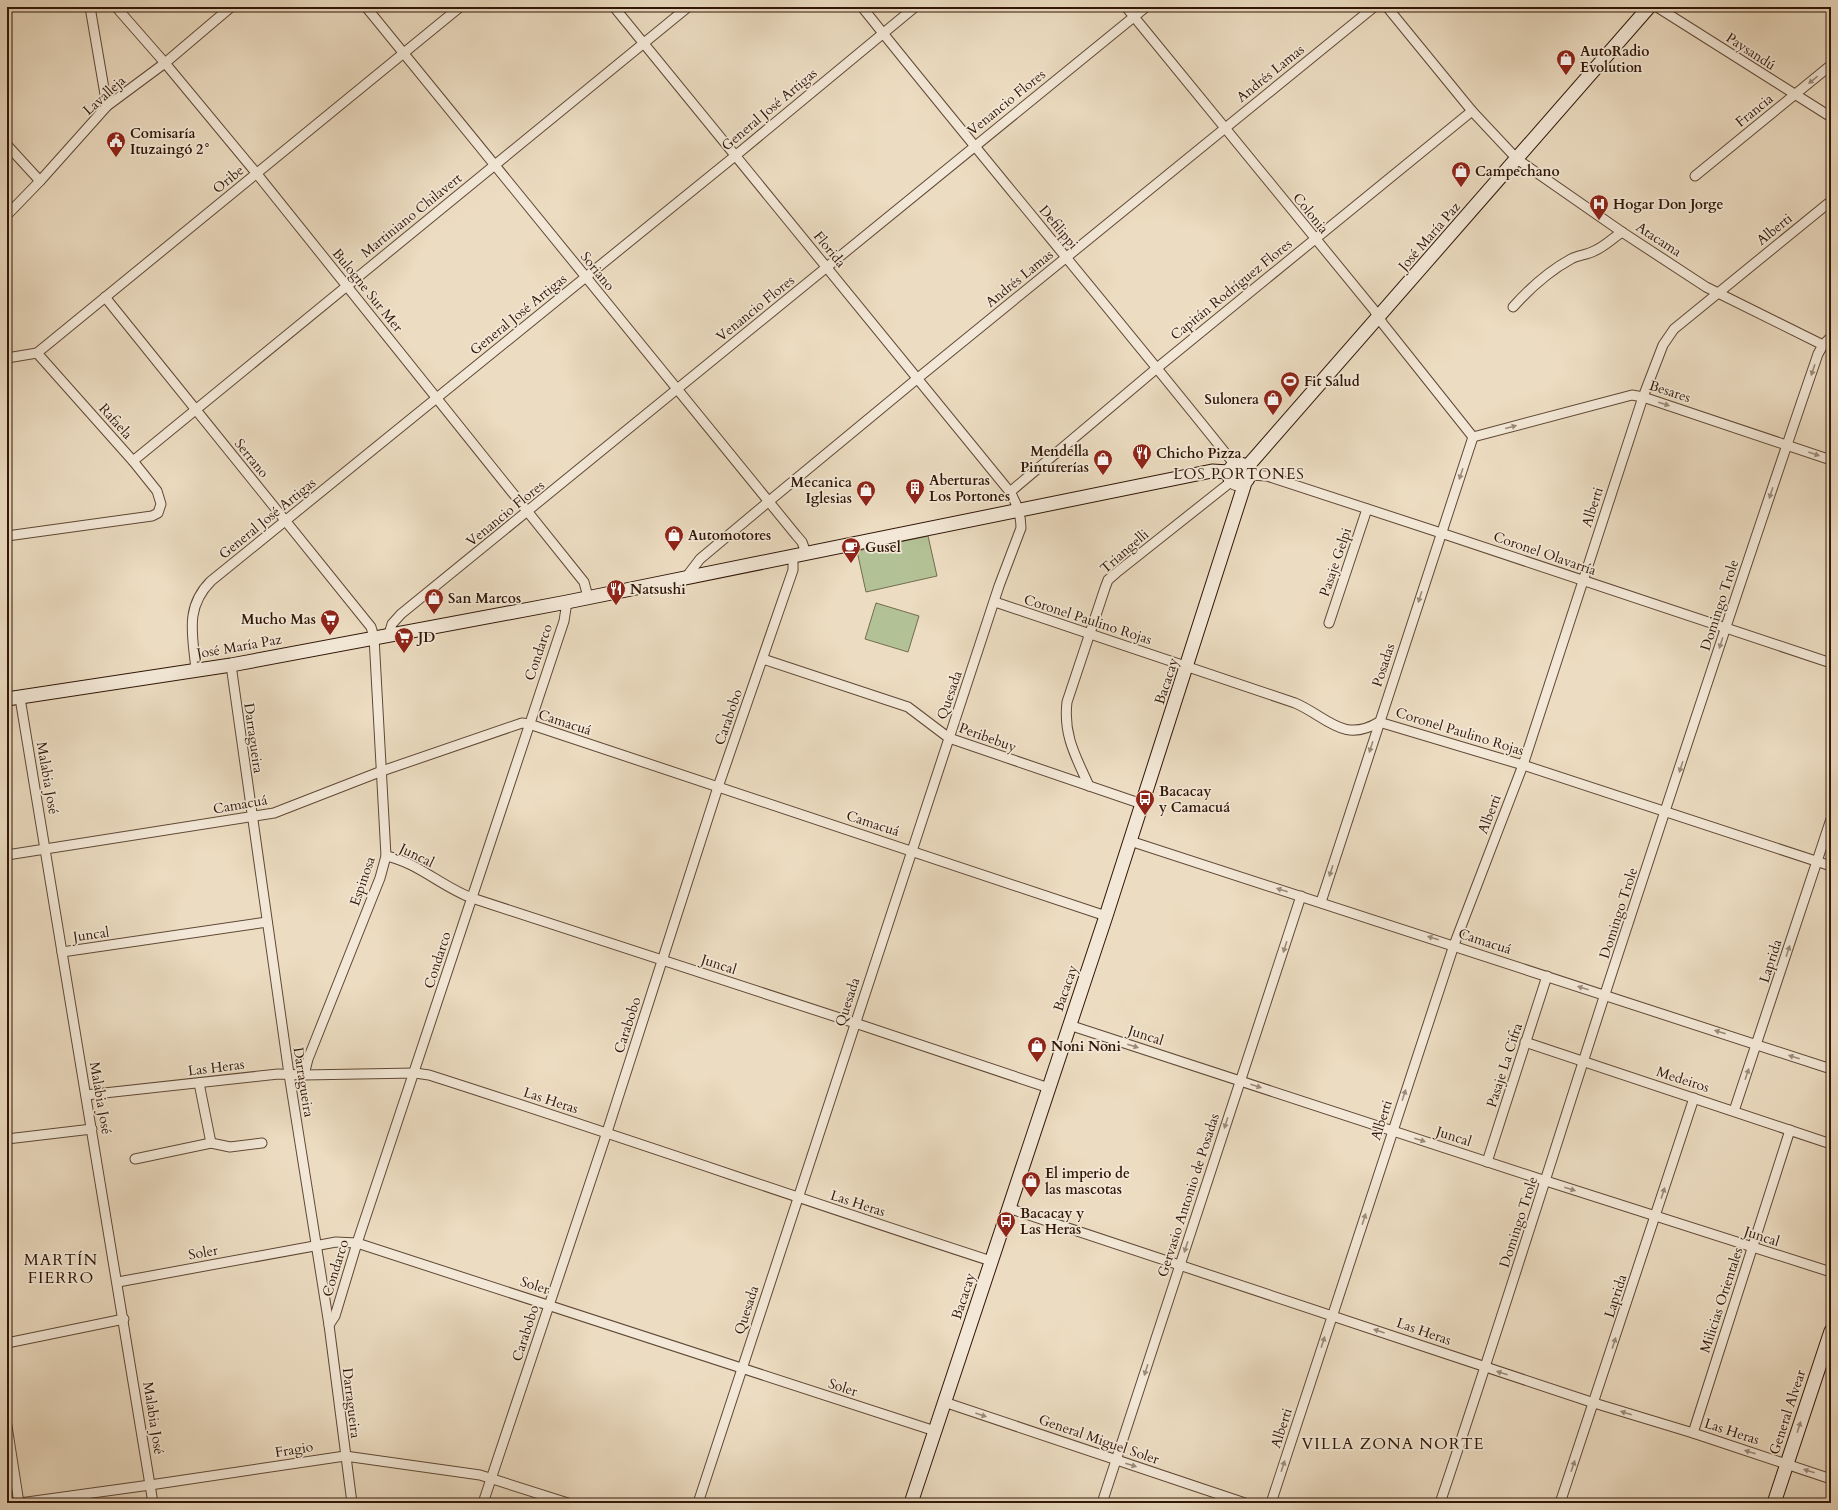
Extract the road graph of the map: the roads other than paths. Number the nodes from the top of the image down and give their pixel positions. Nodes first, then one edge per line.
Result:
1 (90, 7) edge
2 (116, 7) edge
3 (231, 7) edge
4 (366, 7) edge
5 (460, 7) edge
6 (614, 7) edge
7 (688, 7) edge
8 (862, 7) edge
9 (915, 7) edge
10 (1126, 7) edge
11 (1146, 7) edge
12 (1374, 7) edge
13 (1387, 7) edge
14 (1649, 7) edge
15 (1657, 7) edge
16 (1134, 17) junction
17 (883, 33) junction
18 (644, 43) junction
19 (404, 54) junction
20 (165, 63) junction
21 (1831, 65) edge
22 (1795, 95) junction
23 (107, 106) junction
24 (1472, 111) junction
25 (1831, 117) edge
26 (1225, 129) junction
27 (7, 145) edge
28 (974, 147) junction
29 (735, 156) junction
30 (1517, 159) junction
31 (494, 164) junction
32 (257, 174) junction
33 (1694, 176) dead end
34 (40, 181) junction
35 (1831, 201) edge
36 (7, 215) edge
37 (1622, 232) junction
38 (1315, 239) junction
39 (1066, 257) junction
40 (827, 268) junction
41 (585, 277) junction
42 (346, 286) junction
43 (1717, 293) junction
44 (105, 297) junction
45 (1513, 307) dead end
46 (1379, 317) junction
47 (1831, 337) edge
48 (1822, 345) junction
49 (37, 353) junction
50 (7, 358) edge
51 (1157, 368) junction
52 (918, 378) junction
53 (677, 390) junction
54 (1643, 397) junction
55 (436, 399) junction
56 (196, 410) junction
57 (1474, 437) junction
58 (1787, 445) junction
59 (1831, 460) edge
60 (133, 461) junction
61 (1239, 474) junction
62 (1010, 492) junction
63 (768, 502) junction
64 (1367, 509) junction
65 (1018, 511) junction
66 (528, 512) junction
67 (285, 522) junction
68 (1441, 533) junction
69 (7, 536) edge
70 (806, 553) junction
71 (793, 556) junction
72 (687, 576) junction
73 (1583, 581) junction
74 (588, 597) junction
75 (567, 602) junction
76 (995, 602) junction
77 (1329, 623) dead end
78 (1726, 628) junction
79 (389, 634) junction
80 (1089, 634) junction
81 (374, 637) junction
82 (764, 659) junction
83 (1831, 664) edge
84 (230, 665) junction
85 (1187, 666) junction
86 (196, 670) junction
87 (14, 699) edge
88 (1379, 722) junction
89 (529, 724) junction
90 (949, 738) junction
91 (1523, 765) junction
92 (382, 771) junction
93 (1090, 786) junction
94 (718, 787) junction
95 (1142, 804) junction
96 (1666, 812) junction
97 (251, 817) junction
98 (1831, 819) edge
99 (1130, 841) junction
100 (45, 850) junction
101 (912, 851) junction
102 (7, 855) edge
103 (386, 856) junction
104 (1817, 862) junction
105 (1831, 866) edge
106 (1301, 896) junction
107 (472, 898) junction
108 (1321, 902) junction
109 (1106, 916) junction
110 (267, 922) junction
111 (1454, 945) junction
112 (62, 952) junction
113 (663, 961) junction
114 (1547, 976) junction
115 (1605, 995) junction
116 (855, 1023) junction
117 (1069, 1025) junction
118 (1525, 1042) junction
119 (1757, 1044) junction
120 (1584, 1062) junction
121 (1831, 1069) edge
122 (415, 1073) junction
123 (289, 1074) junction
124 (304, 1075) junction
125 (1240, 1081) junction
126 (200, 1083) junction
127 (1049, 1088) junction
128 (86, 1095) junction
129 (1694, 1098) junction
130 (1734, 1111) junction
131 (92, 1129) junction
132 (1790, 1130) junction
133 (1392, 1131) junction
134 (607, 1132) junction
135 (7, 1139) edge
136 (211, 1143) junction
137 (262, 1143) dead end
138 (1831, 1144) edge
139 (135, 1159) dead end
140 (1487, 1162) junction
141 (1546, 1181) junction
142 (797, 1198) junction
143 (1008, 1208) junction
144 (1656, 1216) junction
145 (357, 1243) junction
146 (316, 1246) junction
147 (1752, 1247) junction
148 (991, 1261) junction
149 (1180, 1265) junction
150 (1831, 1272) edge
151 (118, 1282) junction
152 (549, 1304) junction
153 (1332, 1315) junction
154 (124, 1319) junction
155 (329, 1325) junction
156 (1831, 1331) edge
157 (7, 1344) edge
158 (1486, 1367) junction
159 (742, 1369) junction
160 (944, 1402) junction
161 (1594, 1403) junction
162 (7, 1426) edge
163 (935, 1431) junction
164 (1693, 1433) junction
165 (345, 1456) junction
166 (1116, 1460) junction
167 (1787, 1464) junction
168 (492, 1478) junction
169 (11, 1479) edge
170 (1831, 1479) edge
171 (150, 1485) junction
172 (20, 1503) edge
173 (153, 1503) edge
174 (352, 1503) edge
175 (483, 1503) edge
176 (568, 1503) edge
177 (698, 1503) edge
178 (911, 1503) edge
179 (1102, 1503) edge
180 (1245, 1503) edge
181 (1271, 1503) edge
182 (1440, 1503) edge
183 (1560, 1503) edge
184 (1774, 1503) edge

1 - 23 street
2 - 20 street, Bulogne Sur Mer
3 - 20 street, Lavalleja
4 - 19 street, Soriano
5 - 19 street, Oribe
6 - 18 street, Florida
7 - 18 street, Martiniano Chilavert
8 - 17 street, Defilippi
9 - 17 street, General José Artigas
10 - 16 street, Colonia
11 - 16 street, Venancio Flores
12 - 26 street, Andrés Lamas
13 - 24 street, Atacama
14 - 30 street, José María Paz
15 - 22 street, Paysandú
16 - 26 street, Colonia
16 - 28 street, Venancio Flores
17 - 28 street, Defilippi
17 - 29 street, General José Artigas
18 - 29 street, Florida
18 - 31 street, Martiniano Chilavert
19 - 31 street, Soriano
19 - 32 street, Oribe
20 - 23 street, Lavalleja
20 - 32 street, Bulogne Sur Mer
21 -> 22 street, Francia
22 - 25 street, Paysandú
22 - 33 street, Francia
23 - 34 street, Lavalleja
24 - 30 street, Atacama
24 - 38 street, Capitán Rodríguez Flores
26 - 38 street, Colonia
26 - 39 street, Andrés Lamas
27 - 34 street
28 - 39 street, Defilippi
28 - 40 street, Venancio Flores
29 - 40 street, Florida
29 - 41 street, General José Artigas
30 - 37 street, Atacama
30 - 46 street, José María Paz
31 - 41 street, Soriano
31 - 42 street, Martiniano Chilavert
32 - 42 street, Bulogne Sur Mer
32 - 44 street, Oribe
34 - 36 street, Lavalleja
35 - 43 street, Alberti
37 - 43 street, Atacama
37 - 45 street
38 - 46 street, Colonia
38 - 51 street, Capitán Rodríguez Flores
39 - 51 street, Defilippi
39 - 52 street, Andrés Lamas
40 - 52 street, Florida
40 - 53 street, Venancio Flores
41 - 53 street, Soriano
41 - 55 street, General José Artigas
42 - 55 street, Bulogne Sur Mer
42 - 56 street, Martiniano Chilavert
43 - 48 street, Atacama
43 - 54 street, Alberti
44 - 49 street, Oribe
44 - 56 street, Serrano
46 - 57 street, Colonia
46 - 61 street, José María Paz
47 - 48 street, Domingo Trole
48 -> 58 street, Domingo Trole
49 - 50 street
49 - 60 street, Rafaela
51 - 61 street, Defilippi
51 - 62 street, Capitán Rodríguez Flores
52 - 62 street, Florida
52 - 63 street, Andrés Lamas
53 - 63 street, Soriano
53 - 66 street, Venancio Flores
57 -> 54 street, Besares
54 -> 58 street, Besares
54 - 73 street, Alberti
55 - 66 street, Bulogne Sur Mer
55 - 67 street, General José Artigas
56 - 60 street, Martiniano Chilavert
56 - 67 street, Serrano
57 -> 68 street, Posadas
58 -> 59 street, Besares
58 -> 78 street, Domingo Trole
60 - 69 street, Rafaela
61 - 64 street, Coronel Olavarría
61 - 65 street, José María Paz
61 - 80 street, Triangelli
61 - 85 street, Bacacay
62 - 65 street, Florida
63 - 70 street, Soriano
63 - 72 street, Andrés Lamas
64 - 68 street, Coronel Olavarría
64 - 77 street, Pasaje Gelpi
65 - 70 street, José María Paz
65 - 76 street, Quesada
66 - 74 street, Bulogne Sur Mer
66 - 79 street, Venancio Flores
67 - 81 street, Serrano
67 - 86 street, General José Artigas
68 - 73 street, Coronel Olavarría
68 -> 88 street, Posadas
70 - 71 street, José María Paz
71 - 72 street, José María Paz
71 - 82 street, Carabobo
72 - 74 street, José María Paz
73 - 78 street, Coronel Olavarría
73 - 91 street, Alberti
74 - 75 street, José María Paz
75 - 79 street, José María Paz
75 - 89 street, Condarco
76 - 80 street, Coronel Paulino Rojas
76 - 90 street, Quesada
78 - 83 street, Coronel Olavarría
78 -> 96 street, Domingo Trole
79 - 81 street, José María Paz
80 - 85 street, Coronel Paulino Rojas
80 - 93 street, Triangelli
81 - 84 street, José María Paz
81 - 92 street, Espinosa
82 - 90 street, Peribebuy
82 - 94 street, Carabobo
84 - 86 street, José María Paz
84 - 97 street, Darragueira
85 - 88 street, Coronel Paulino Rojas
85 - 95 street, Bacacay
86 - 87 street, José María Paz
87 - 100 street, Malabia José
88 - 91 street, Coronel Paulino Rojas
88 -> 108 street, Posadas
89 - 92 street, Camacuá
89 - 94 street, Camacuá
89 - 107 street, Condarco
90 - 93 street, Peribebuy
90 - 101 street, Quesada
91 - 96 street, Coronel Paulino Rojas
91 - 111 street, Alberti
92 - 97 street, Camacuá
92 - 103 street, Espinosa
93 - 95 street, Peribebuy
94 - 101 street, Camacuá
94 - 113 street, Carabobo
95 - 99 street, Bacacay
96 - 104 street, Coronel Paulino Rojas
96 - 115 street, Domingo Trole
97 - 100 street, Camacuá
97 - 110 street, Darragueira
98 - 104 street, Laprida
106 -> 99 street, Camacuá
99 - 109 street, Bacacay
100 - 102 street, Camacuá
100 - 112 street, Malabia José
101 - 109 street, Camacuá
101 - 116 street, Quesada
103 - 107 street, Juncal
103 - 124 street, Espinosa
104 - 105 street, Coronel Paulino Rojas
119 -> 104 street, Laprida
106 - 108 street, Camacuá
106 -> 125 street, Gervasio Antonio de Posadas
107 - 113 street, Juncal
107 - 122 street, Condarco
111 -> 108 street, Camacuá
109 - 117 street, Bacacay
110 - 112 street, Juncal
110 - 123 street, Darragueira
111 - 114 street, Camacuá
133 -> 111 street, Alberti
112 - 128 street, Malabia José
113 - 116 street, Juncal
113 - 134 street, Carabobo
115 -> 114 street, Camacuá
114 - 118 street, Pasaje La Cifra
119 -> 115 street, Camacuá
115 - 120 street, Domingo Trole
116 - 127 street, Juncal
116 - 142 street, Quesada
117 -> 125 street, Juncal
117 - 127 street, Bacacay
118 - 120 street, Medeiros
118 - 140 street, Pasaje La Cifra
121 -> 119 street, Camacuá
130 -> 119 street, Laprida
120 - 129 street, Medeiros
120 - 141 street, Domingo Trole
122 - 124 street, Las Heras
122 - 134 street, Las Heras
122 - 145 street, Condarco
123 - 124 street, Las Heras
123 - 126 street, Las Heras
123 - 146 street, Darragueira
125 -> 133 street, Juncal
125 -> 149 street, Gervasio Antonio de Posadas
126 - 128 street, Las Heras
126 - 136 street
127 - 143 street, Bacacay
128 - 131 street, Malabia José
129 - 130 street, Medeiros
144 -> 129 street, Laprida
130 - 132 street, Medeiros
131 - 135 street
131 - 151 street, Malabia José
132 - 138 street, Medeiros
132 - 147 street, Milicias Orientales
133 -> 140 street, Juncal
153 -> 133 street, Alberti
134 - 142 street, Las Heras
134 - 152 street, Carabobo
136 - 137 street
136 - 139 street
140 - 141 street, Juncal
141 -> 144 street, Juncal
141 - 158 street, Domingo Trole
142 - 148 street, Las Heras
142 - 159 street, Quesada
143 - 148 street, Bacacay
143 - 149 street, Las Heras
144 - 147 street, Juncal
161 -> 144 street, Laprida
145 - 146 street, Soler
145 - 152 street, Soler
145 - 155 street, Condarco
146 - 151 street, Soler
146 - 155 street, Darragueira
147 - 150 street, Juncal
147 - 164 street, Milicias Orientales
148 - 160 street, Bacacay
149 - 153 street, Las Heras
149 -> 166 street, Gervasio Antonio de Posadas
151 - 154 street, Malabia José
152 - 159 street, Soler
152 - 168 street, Carabobo
158 -> 153 street, Las Heras
181 -> 153 street, Alberti
154 - 157 street
154 - 171 street, Malabia José
155 - 165 street, Darragueira
167 -> 156 street, General Alvear
161 -> 158 street, Las Heras
158 - 182 street, Domingo Trole
159 - 163 street, Soler
159 - 177 street, Quesada
160 - 163 street, Bacacay
160 -> 166 street, General Miguel Soler
164 -> 161 street, Las Heras
183 -> 161 street, Laprida
162 - 169 street
163 - 178 street, Bacacay
167 -> 164 street, Las Heras
165 - 168 street, Fragio
165 - 171 street, Fragio
165 - 174 street, Darragueira
166 - 179 street, Gervasio Antonio de Posadas
166 -> 180 street, General Miguel Soler
170 -> 167 street, Las Heras
167 - 184 street, General Alvear
168 - 175 street, Carabobo
168 - 176 street, Fragio
169 - 172 street
171 - 172 street, Fragio
171 - 173 street, Malabia José

